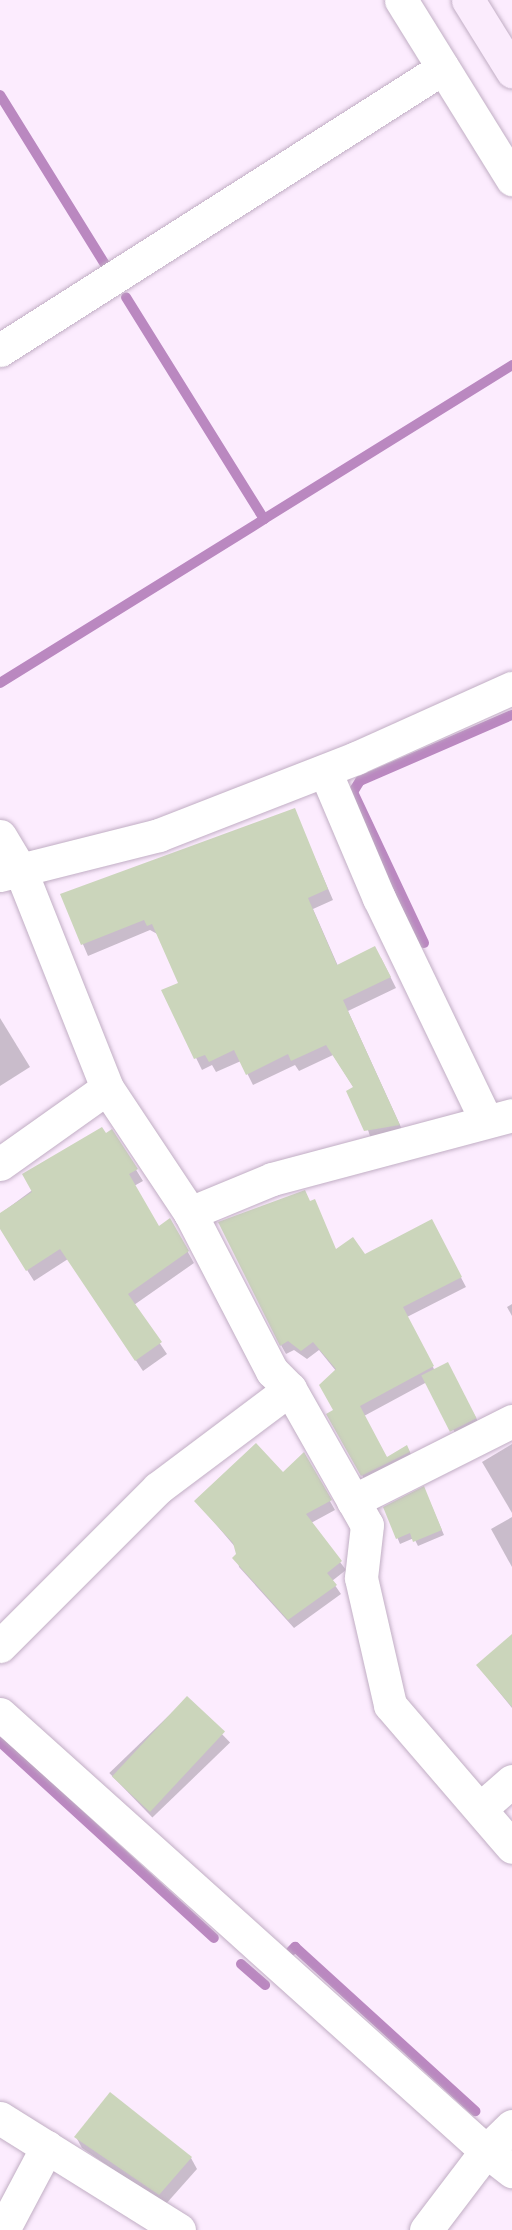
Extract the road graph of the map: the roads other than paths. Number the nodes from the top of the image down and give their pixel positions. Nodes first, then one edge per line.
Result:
1 (401, 0) edge
2 (468, 0) edge
3 (443, 68) junction
4 (512, 71) edge
5 (512, 179) edge
6 (0, 351) edge
7 (512, 688) edge
8 (326, 771) junction
9 (0, 836) edge
10 (10, 872) edge
11 (107, 1088) junction
12 (499, 1118) edge
13 (0, 1164) edge
14 (189, 1213) junction
15 (290, 1389) junction
16 (512, 1421) edge
17 (353, 1501) junction
18 (0, 1646) edge
19 (0, 1714) edge
20 (512, 1781) edge
21 (481, 1808) junction
22 (512, 1847) edge
23 (0, 2118) edge
24 (512, 2127) edge
25 (47, 2147) junction
26 (486, 2151) junction
27 (512, 2171) edge
28 (3, 2230) edge
29 (179, 2230) edge
30 (426, 2230) edge

1 - 3 street
2 - 4 main road
3 - 5 street
3 - 6 street
7 - 8 street
8 - 10 street
8 - 12 street
9 - 10 street
10 - 11 street
11 - 13 street
11 - 14 street
12 - 14 street
14 - 15 street
15 - 17 street
15 - 18 street
16 - 17 street
17 - 21 street
19 - 26 street
20 - 21 street
21 - 22 street
23 - 25 street
24 - 26 street
25 - 28 street
25 - 29 street
26 - 27 street
26 - 30 street

